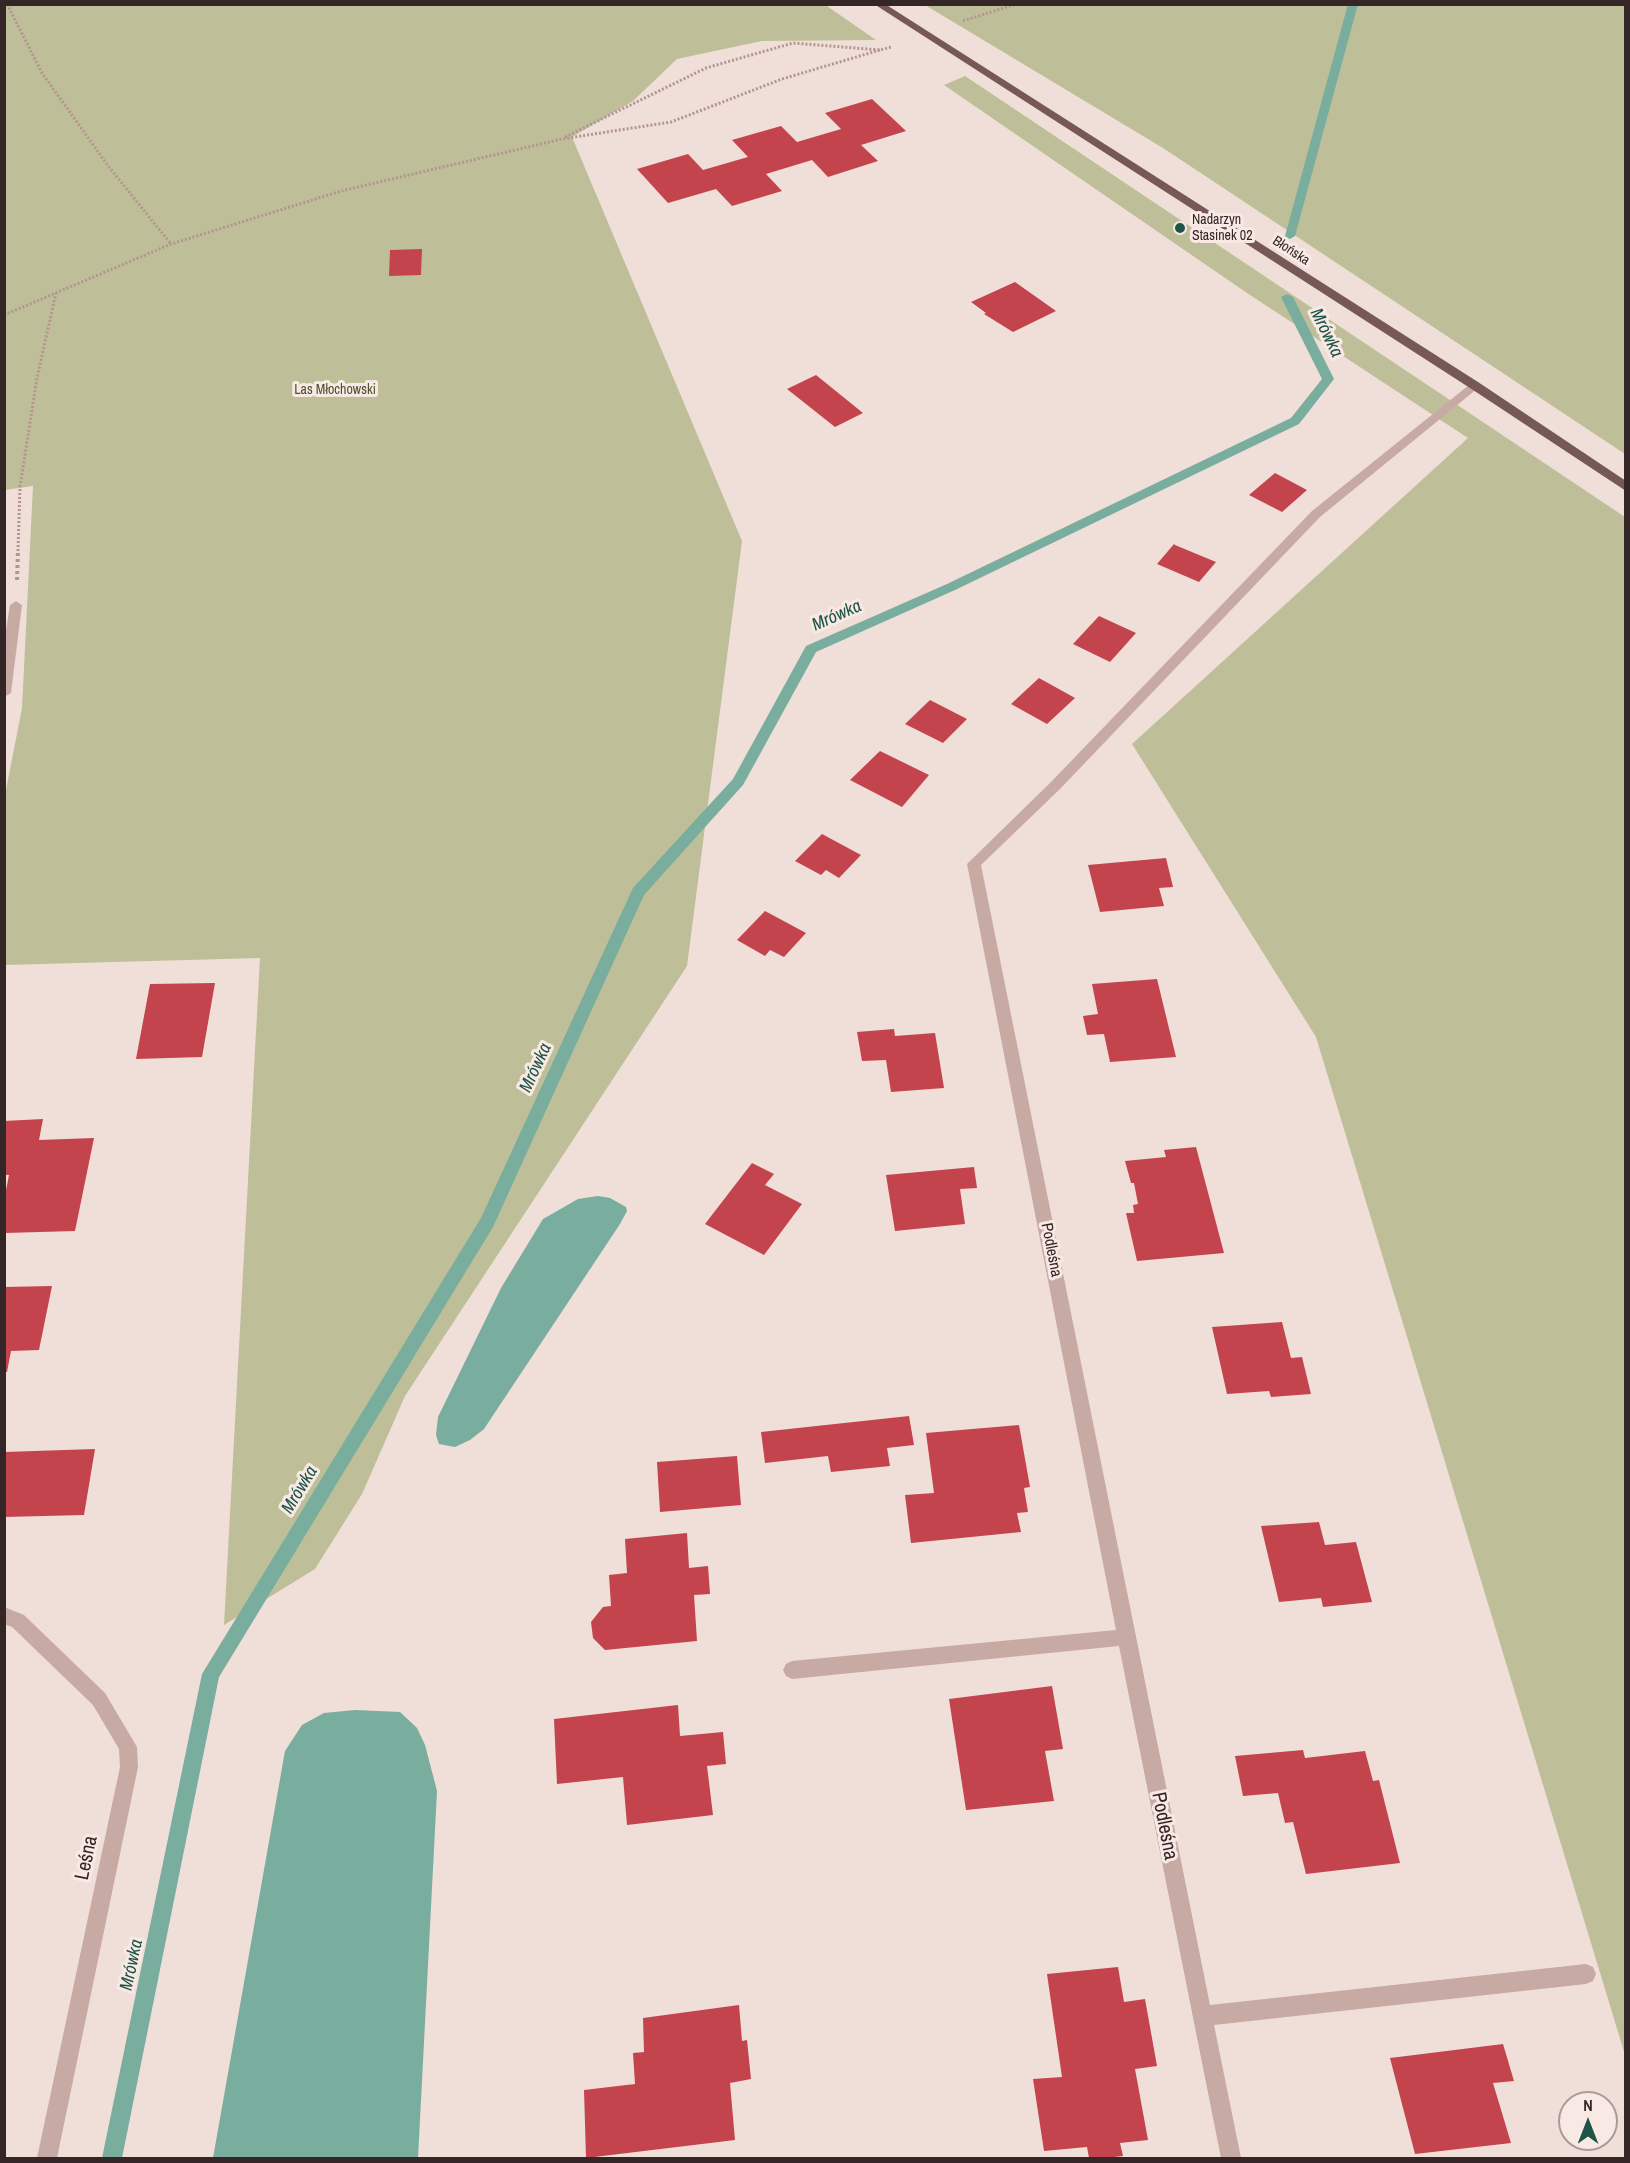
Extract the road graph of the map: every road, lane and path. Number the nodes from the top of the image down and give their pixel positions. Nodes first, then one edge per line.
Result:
1 (7, 4) edge
2 (878, 4) edge
3 (1016, 4) edge
4 (928, 37) junction
5 (880, 50) junction
6 (562, 139) junction
7 (171, 244) junction
8 (56, 293) junction
9 (4, 315) edge
10 (1474, 385) junction
11 (1626, 488) edge
12 (16, 605) joint
13 (4, 693) edge
14 (4, 1615) edge
15 (1126, 1637) junction
16 (792, 1670) dead end
17 (1586, 1974) dead end
18 (1202, 2016) junction
19 (47, 2158) edge
20 (1232, 2158) edge

1 - 7 path
2 - 4 main road, Błońska
3 - 4 path
4 - 5 path
4 - 10 main road, Błońska
5 - 6 path
5 - 6 path
6 - 7 path
7 - 8 path
8 - 9 path
8 - 12 path
10 - 11 main road, Błońska
10 - 15 street, Podleśna
12 - 13 street
14 - 19 street, Leśna
15 - 16 street
15 - 18 street, Podleśna
17 - 18 street
18 - 20 street, Podleśna

